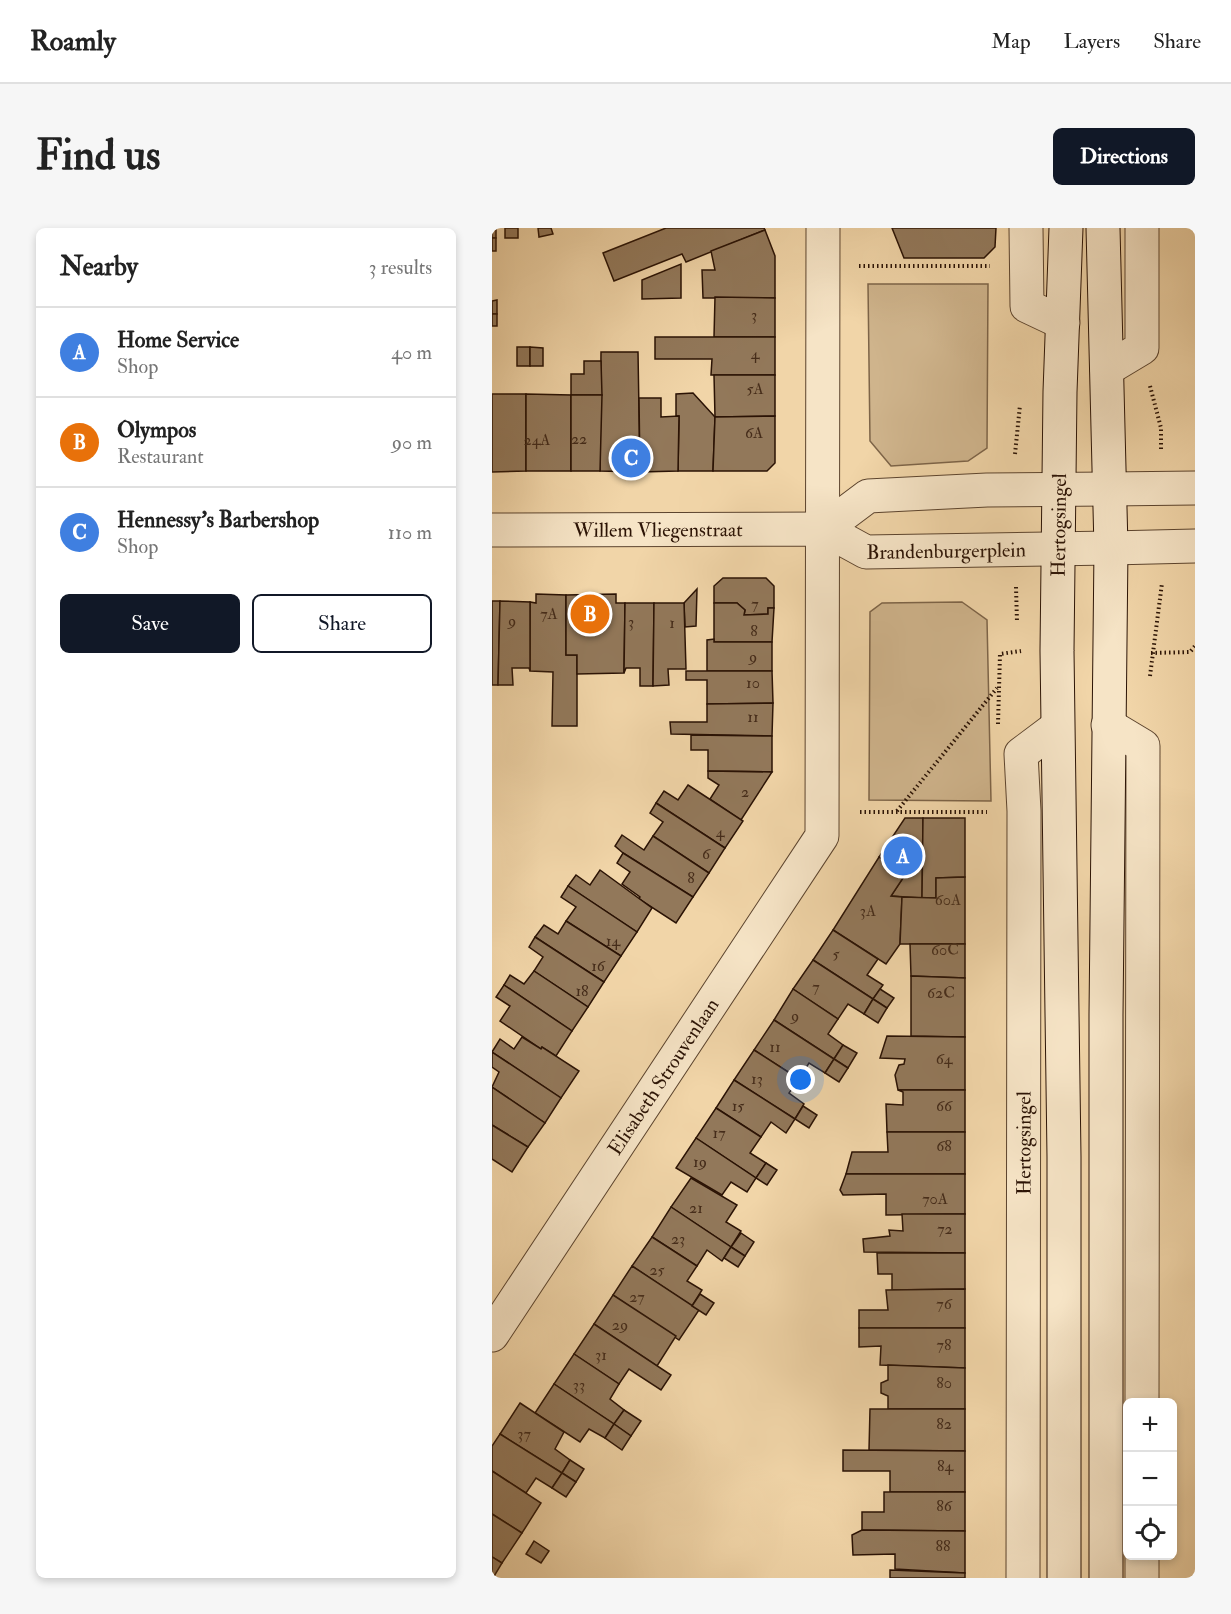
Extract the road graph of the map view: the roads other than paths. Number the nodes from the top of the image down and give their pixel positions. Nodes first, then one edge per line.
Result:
1 (823, 228) edge
2 (1026, 228) edge
3 (1066, 228) edge
4 (1103, 228) edge
5 (1142, 228) edge
6 (1063, 323) junction
7 (1107, 369) junction
8 (1195, 488) edge
9 (1059, 489) junction
10 (1109, 489) junction
11 (824, 529) junction
12 (492, 530) edge
13 (1195, 546) edge
14 (1111, 548) junction
15 (1059, 549) junction
16 (1108, 725) junction
17 (1057, 727) junction
18 (492, 1335) edge
19 (1142, 1398) edge
20 (1142, 1560) edge
21 (1023, 1578) edge
22 (1064, 1578) edge
23 (1106, 1578) edge
24 (1142, 1578) edge

1 - 11 street
2 - 6 street
3 - 6 street, Hertogsingel
4 - 7 street
5 - 7 street
6 - 9 street, Hertogsingel
7 - 10 street
8 - 10 street
9 - 10 street
9 - 11 street
9 - 15 street, Hertogsingel
10 - 14 street
11 - 12 street, Willem Vliegenstraat
11 - 15 street, Brandenburgerplein
11 - 18 street, Elisabeth Strouvenlaan
13 - 14 street, Brandenburgerplein
14 - 15 street, Brandenburgerplein
14 - 16 street
15 - 17 street, Hertogsingel
16 - 19 street
16 - 23 street
17 - 21 street, Hertogsingel
17 - 22 street, Hertogsingel
20 - 24 street

